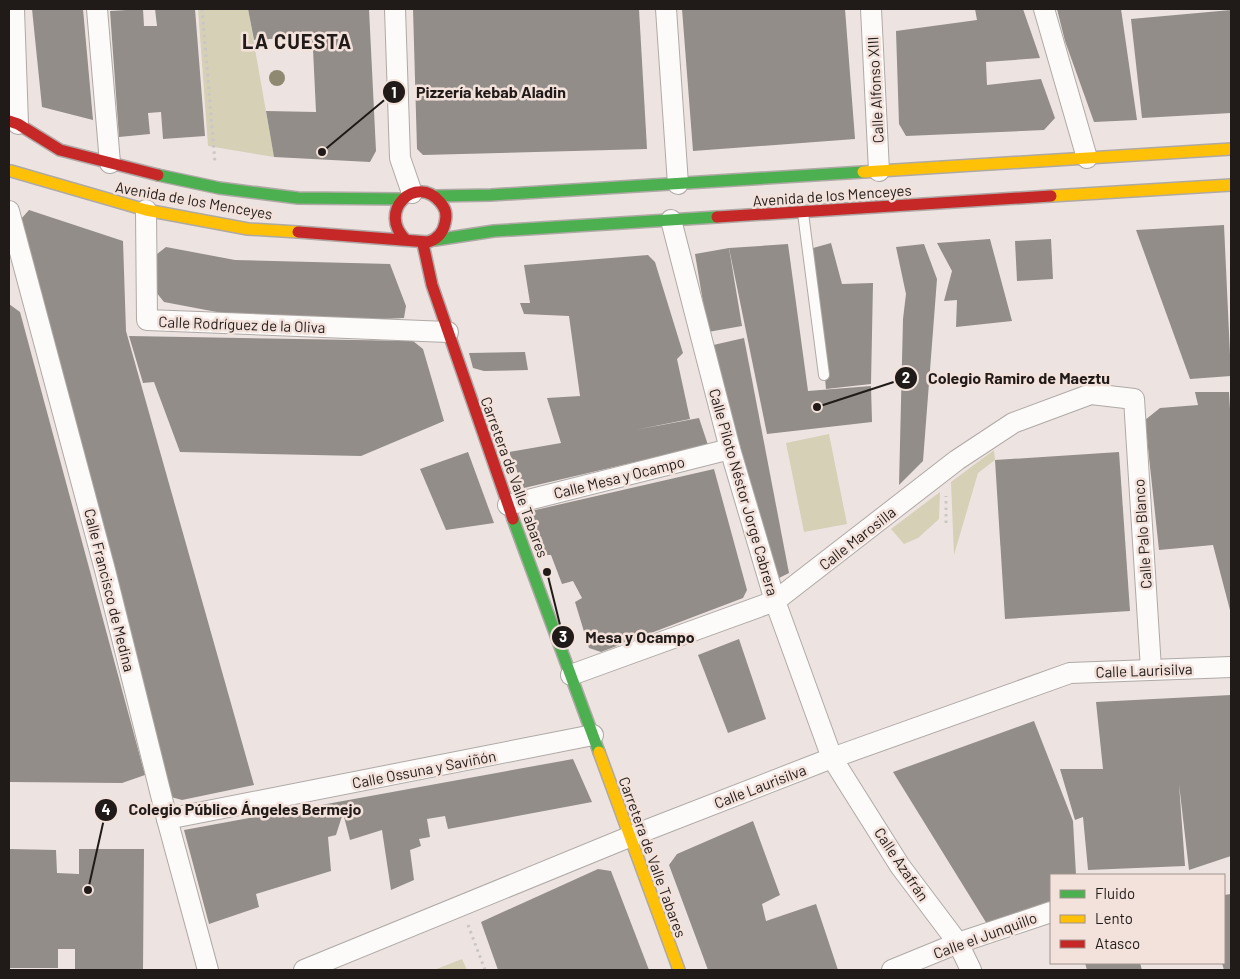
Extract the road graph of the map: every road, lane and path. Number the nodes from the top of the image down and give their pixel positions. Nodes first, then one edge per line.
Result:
1 (14, 9) edge
2 (97, 9) edge
3 (202, 9) edge
4 (396, 9) edge
5 (666, 9) edge
6 (870, 9) edge
7 (1044, 9) edge
8 (17, 129) edge
9 (1231, 149) edge
10 (1087, 158) junction
11 (22, 160) dead end
12 (110, 163) junction
13 (10, 171) edge
14 (879, 172) junction
15 (678, 184) junction
16 (1231, 185) edge
17 (219, 188) junction
18 (407, 196) junction
19 (436, 196) junction
20 (146, 210) junction
21 (9, 211) edge
22 (803, 212) junction
23 (671, 220) junction
24 (406, 240) junction
25 (435, 240) junction
26 (423, 244) junction
27 (448, 332) junction
28 (824, 375) dead end
29 (1134, 399) joint
30 (730, 449) junction
31 (508, 505) junction
32 (775, 601) junction
33 (1231, 667) edge
34 (1151, 669) junction
35 (571, 675) junction
36 (593, 735) junction
37 (832, 758) junction
38 (167, 819) junction
39 (629, 837) junction
40 (461, 906) junction
41 (1050, 912) edge
42 (958, 943) junction
43 (208, 970) edge
44 (304, 970) edge
45 (485, 970) edge
46 (679, 970) edge
47 (892, 970) edge
48 (971, 970) edge

1 - 8 street
2 - 12 street
3 - 17 path
4 - 18 street
5 - 15 street
6 - 14 street, Calle Alfonso XIII
7 - 10 street
8 - 12 main road, Avenida de los Menceyes
9 - 10 main road, Avenida de los Menceyes
10 - 14 main road, Avenida de los Menceyes
11 - 13 main road
12 - 17 main road, Avenida de los Menceyes
13 - 20 main road, Avenida de los Menceyes
14 - 15 main road, Avenida de los Menceyes
15 - 19 main road, Avenida de los Menceyes
16 - 22 main road, Avenida de los Menceyes
17 - 18 main road, Avenida de los Menceyes
18 - 19 main road
18 - 24 main road
19 - 25 main road
20 - 24 main road, Avenida de los Menceyes
20 - 27 street, Calle Rodríguez de la Oliva
21 - 38 street, Calle Francisco de Medina
22 - 23 main road, Avenida de los Menceyes
22 - 28 lane
23 - 25 main road, Avenida de los Menceyes
23 - 30 street, Calle Piloto Néstor Jorge Cabrera
24 - 26 main road
25 - 26 main road
26 - 27 main road, Carretera de Valle Tabares
27 - 31 main road, Carretera de Valle Tabares
29 - 32 street, Calle Marosilla
29 - 34 street, Calle Palo Blanco
30 - 31 street, Calle Mesa y Ocampo
30 - 32 street, Calle Piloto Néstor Jorge Cabrera
31 - 35 main road, Carretera de Valle Tabares
32 - 35 street, Calle Marosilla
32 - 37 street, Calle Piloto Néstor Jorge Cabrera
33 - 34 street, Calle Laurisilva
34 - 37 street, Calle Laurisilva
35 - 36 main road, Carretera de Valle Tabares
36 - 38 street, Calle Ossuna y Saviñón
36 - 39 main road, Carretera de Valle Tabares
37 - 39 street, Calle Laurisilva
37 - 42 street, Calle Azafrán
38 - 43 street, Calle Francisco de Medina
39 - 40 street, Calle Laurisilva
39 - 46 main road, Carretera de Valle Tabares
40 - 44 street, Calle Laurisilva
40 - 45 path
41 - 42 street, Calle el Junquillo
42 - 47 street, Calle el Junquillo
42 - 48 street, Calle Azafrán

